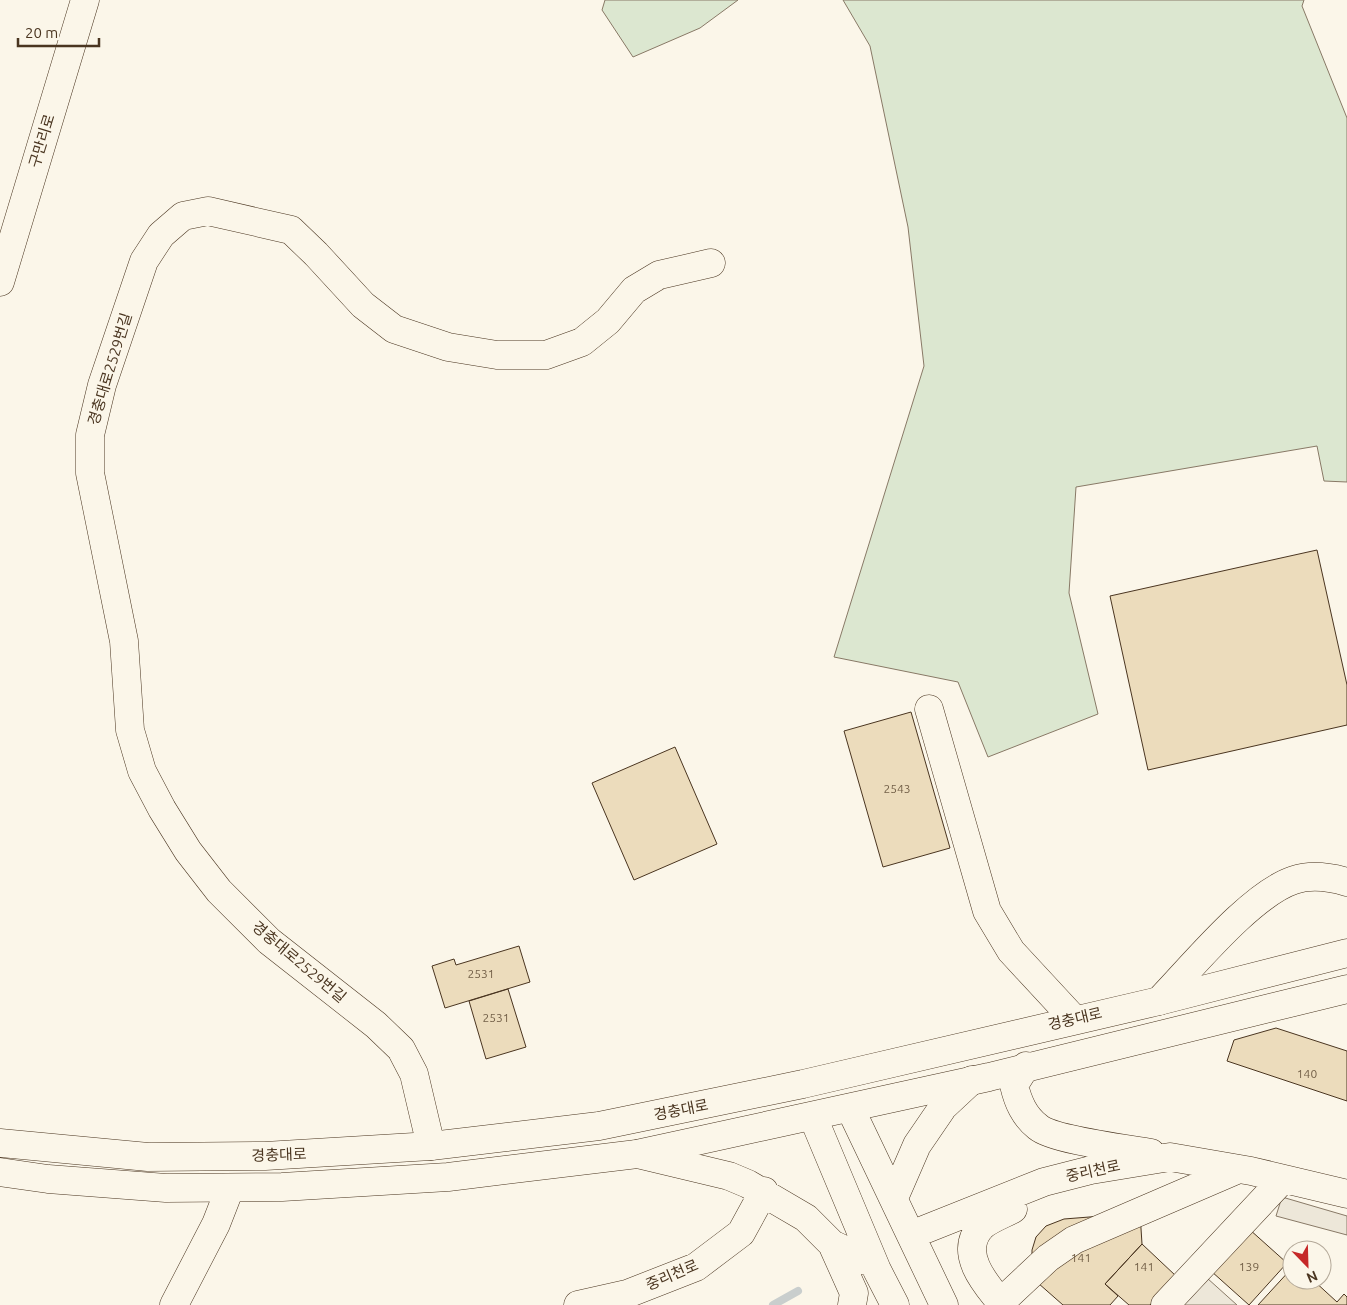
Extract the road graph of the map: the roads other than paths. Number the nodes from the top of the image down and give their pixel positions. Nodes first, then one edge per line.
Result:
1 (85, 0) edge
2 (710, 263) dead end
3 (0, 282) edge
4 (929, 709) dead end
5 (1347, 882) edge
6 (1347, 953) edge
7 (1347, 989) edge
8 (1159, 1001) junction
9 (1074, 1020) junction
10 (1026, 1066) junction
11 (838, 1075) junction
12 (972, 1080) junction
13 (803, 1084) junction
14 (850, 1108) junction
15 (813, 1116) junction
16 (0, 1143) edge
17 (431, 1146) junction
18 (637, 1154) junction
19 (1170, 1157) junction
20 (1239, 1169) junction
21 (0, 1172) edge
22 (1283, 1179) junction
23 (1044, 1182) junction
24 (230, 1188) junction
25 (764, 1192) junction
26 (1347, 1194) edge
27 (894, 1198) junction
28 (911, 1235) junction
29 (832, 1244) junction
30 (874, 1264) junction
31 (1001, 1304) edge
32 (174, 1305) edge
33 (578, 1305) edge
34 (852, 1305) edge
35 (895, 1305) edge
36 (944, 1305) edge
37 (1165, 1305) edge

1 - 3 street, 구만리로
2 - 17 street, 경충대로2529번길
4 - 9 street
5 - 8 street
6 - 8 street, 경충대로
7 - 10 street, 경충대로
8 - 9 street, 경충대로
9 - 11 street, 경충대로
10 - 12 street, 경충대로
10 - 19 street
11 - 13 street, 경충대로
11 - 14 street
12 - 14 street, 경충대로
12 - 27 street
13 - 15 street
13 - 17 street, 경충대로
14 - 15 street, 경충대로
14 - 27 street
15 - 18 street, 경충대로
15 - 30 street
16 - 17 street, 경충대로
18 - 24 street, 경충대로
18 - 25 street
19 - 20 street, 중리천로
19 - 23 street, 중리천로
20 - 22 street, 중리천로
20 - 31 street
21 - 24 street, 경충대로
22 - 26 street, 중리천로
22 - 37 street
23 - 28 street, 중리천로
23 - 31 street
24 - 32 street
25 - 29 street
25 - 33 street, 중리천로
27 - 28 street
28 - 36 street
29 - 30 street
29 - 34 street
30 - 35 street

